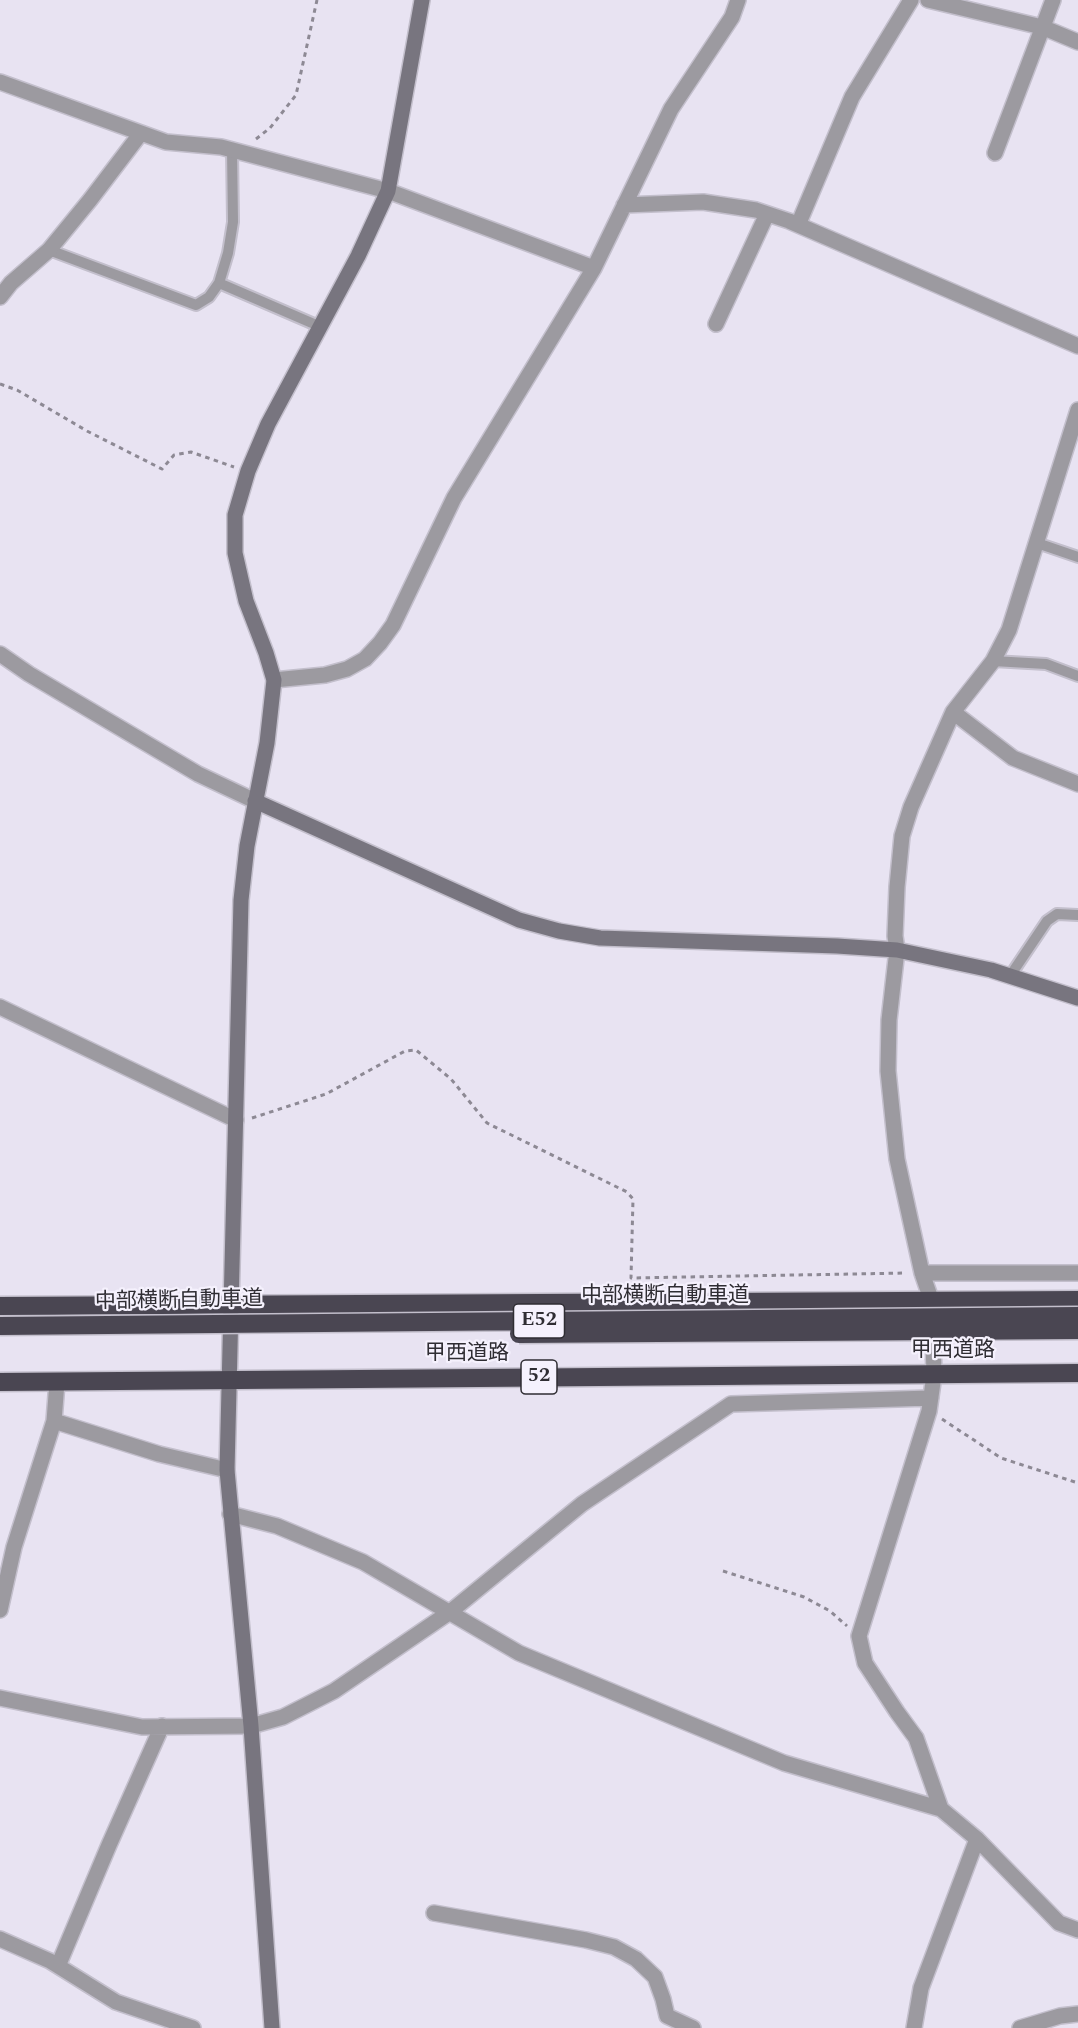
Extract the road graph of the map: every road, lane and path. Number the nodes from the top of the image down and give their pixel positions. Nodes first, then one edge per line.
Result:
1 (317, 0) edge
2 (422, 0) edge
3 (738, 0) edge
4 (911, 0) edge
5 (928, 0) edge
6 (1053, 0) edge
7 (1042, 27) junction
8 (1078, 42) edge
9 (0, 82) edge
10 (141, 133) junction
11 (236, 151) junction
12 (995, 153) dead end
13 (388, 191) junction
14 (624, 205) junction
15 (767, 214) junction
16 (798, 225) junction
17 (49, 250) junction
18 (594, 268) junction
19 (219, 283) junction
20 (0, 297) edge
21 (716, 324) dead end
22 (321, 327) junction
23 (1078, 346) edge
24 (0, 384) edge
25 (1078, 410) edge
26 (248, 471) junction
27 (1037, 543) junction
28 (1078, 557) edge
29 (0, 654) edge
30 (993, 661) junction
31 (1078, 676) edge
32 (274, 680) junction
33 (953, 712) junction
34 (1078, 784) edge
35 (255, 801) junction
36 (1078, 915) edge
37 (897, 950) junction
38 (1010, 976) junction
39 (1078, 998) edge
40 (0, 1007) edge
41 (236, 1119) junction
42 (922, 1273) junction
43 (1078, 1273) edge
44 (1078, 1300) edge
45 (932, 1302) junction
46 (0, 1306) edge
47 (230, 1306) junction
48 (1078, 1316) edge
49 (0, 1326) edge
50 (1078, 1330) edge
51 (0, 1338) edge
52 (1078, 1373) edge
53 (934, 1374) junction
54 (229, 1379) junction
55 (0, 1382) edge
56 (57, 1382) junction
57 (930, 1404) junction
58 (54, 1421) junction
59 (227, 1470) junction
60 (1078, 1483) edge
61 (230, 1514) junction
62 (723, 1571) dead end
63 (0, 1610) edge
64 (450, 1612) junction
65 (860, 1636) junction
66 (0, 1698) edge
67 (162, 1726) junction
68 (251, 1726) junction
69 (941, 1809) junction
70 (977, 1839) junction
71 (434, 1913) dead end
72 (1078, 1930) edge
73 (0, 1939) edge
74 (58, 1966) junction
75 (1078, 2014) edge
76 (193, 2028) edge
77 (272, 2028) edge
78 (693, 2028) edge
79 (914, 2028) edge
80 (1020, 2028) edge

1 - 11 path
2 - 13 street
3 - 14 street
4 - 16 street
5 - 7 street
6 - 7 street
7 - 8 street
7 - 12 street
9 - 10 street
10 - 11 street
10 - 17 street
11 - 13 street
11 - 19 lane
13 - 18 street
13 - 22 street
14 - 15 street
14 - 18 street
15 - 16 street
15 - 21 street
16 - 23 street
17 - 19 lane
17 - 20 street
18 - 32 street
19 - 22 lane
22 - 26 street
24 - 26 path
25 - 27 street
26 - 32 street
27 - 28 lane
27 - 30 street
29 - 35 street
30 - 31 lane
30 - 33 street
32 - 35 street
33 - 34 street
33 - 37 street
35 - 37 street
35 - 41 street
36 - 38 lane
37 - 38 street
37 - 42 street
38 - 39 street
40 - 41 street
41 - 42 path
41 - 47 street
42 - 43 street
42 - 45 street
44 - 45 highway
45 - 47 highway
45 - 53 street
46 - 47 highway
47 - 54 street
48 - 49 highway, 中部横断自動車道 / E52, bridge
50 - 51 highway, 中部横断自動車道 / E52, bridge
52 - 53 highway, 甲西道路 / 52
53 - 54 highway, 甲西道路 / 52
53 - 57 street
54 - 56 highway, 甲西道路 / 52
54 - 59 street
55 - 56 highway, 甲西道路 / 52
56 - 58 street
57 - 60 path
57 - 64 street
57 - 65 street
58 - 59 street
58 - 63 street
59 - 61 street
61 - 64 street
61 - 68 street
62 - 65 path
64 - 68 street
64 - 69 street
65 - 69 street
66 - 67 street
67 - 68 street
67 - 74 street
68 - 77 street
69 - 70 street
70 - 72 street
70 - 79 street
71 - 78 street
73 - 74 street
74 - 76 street
75 - 80 street

